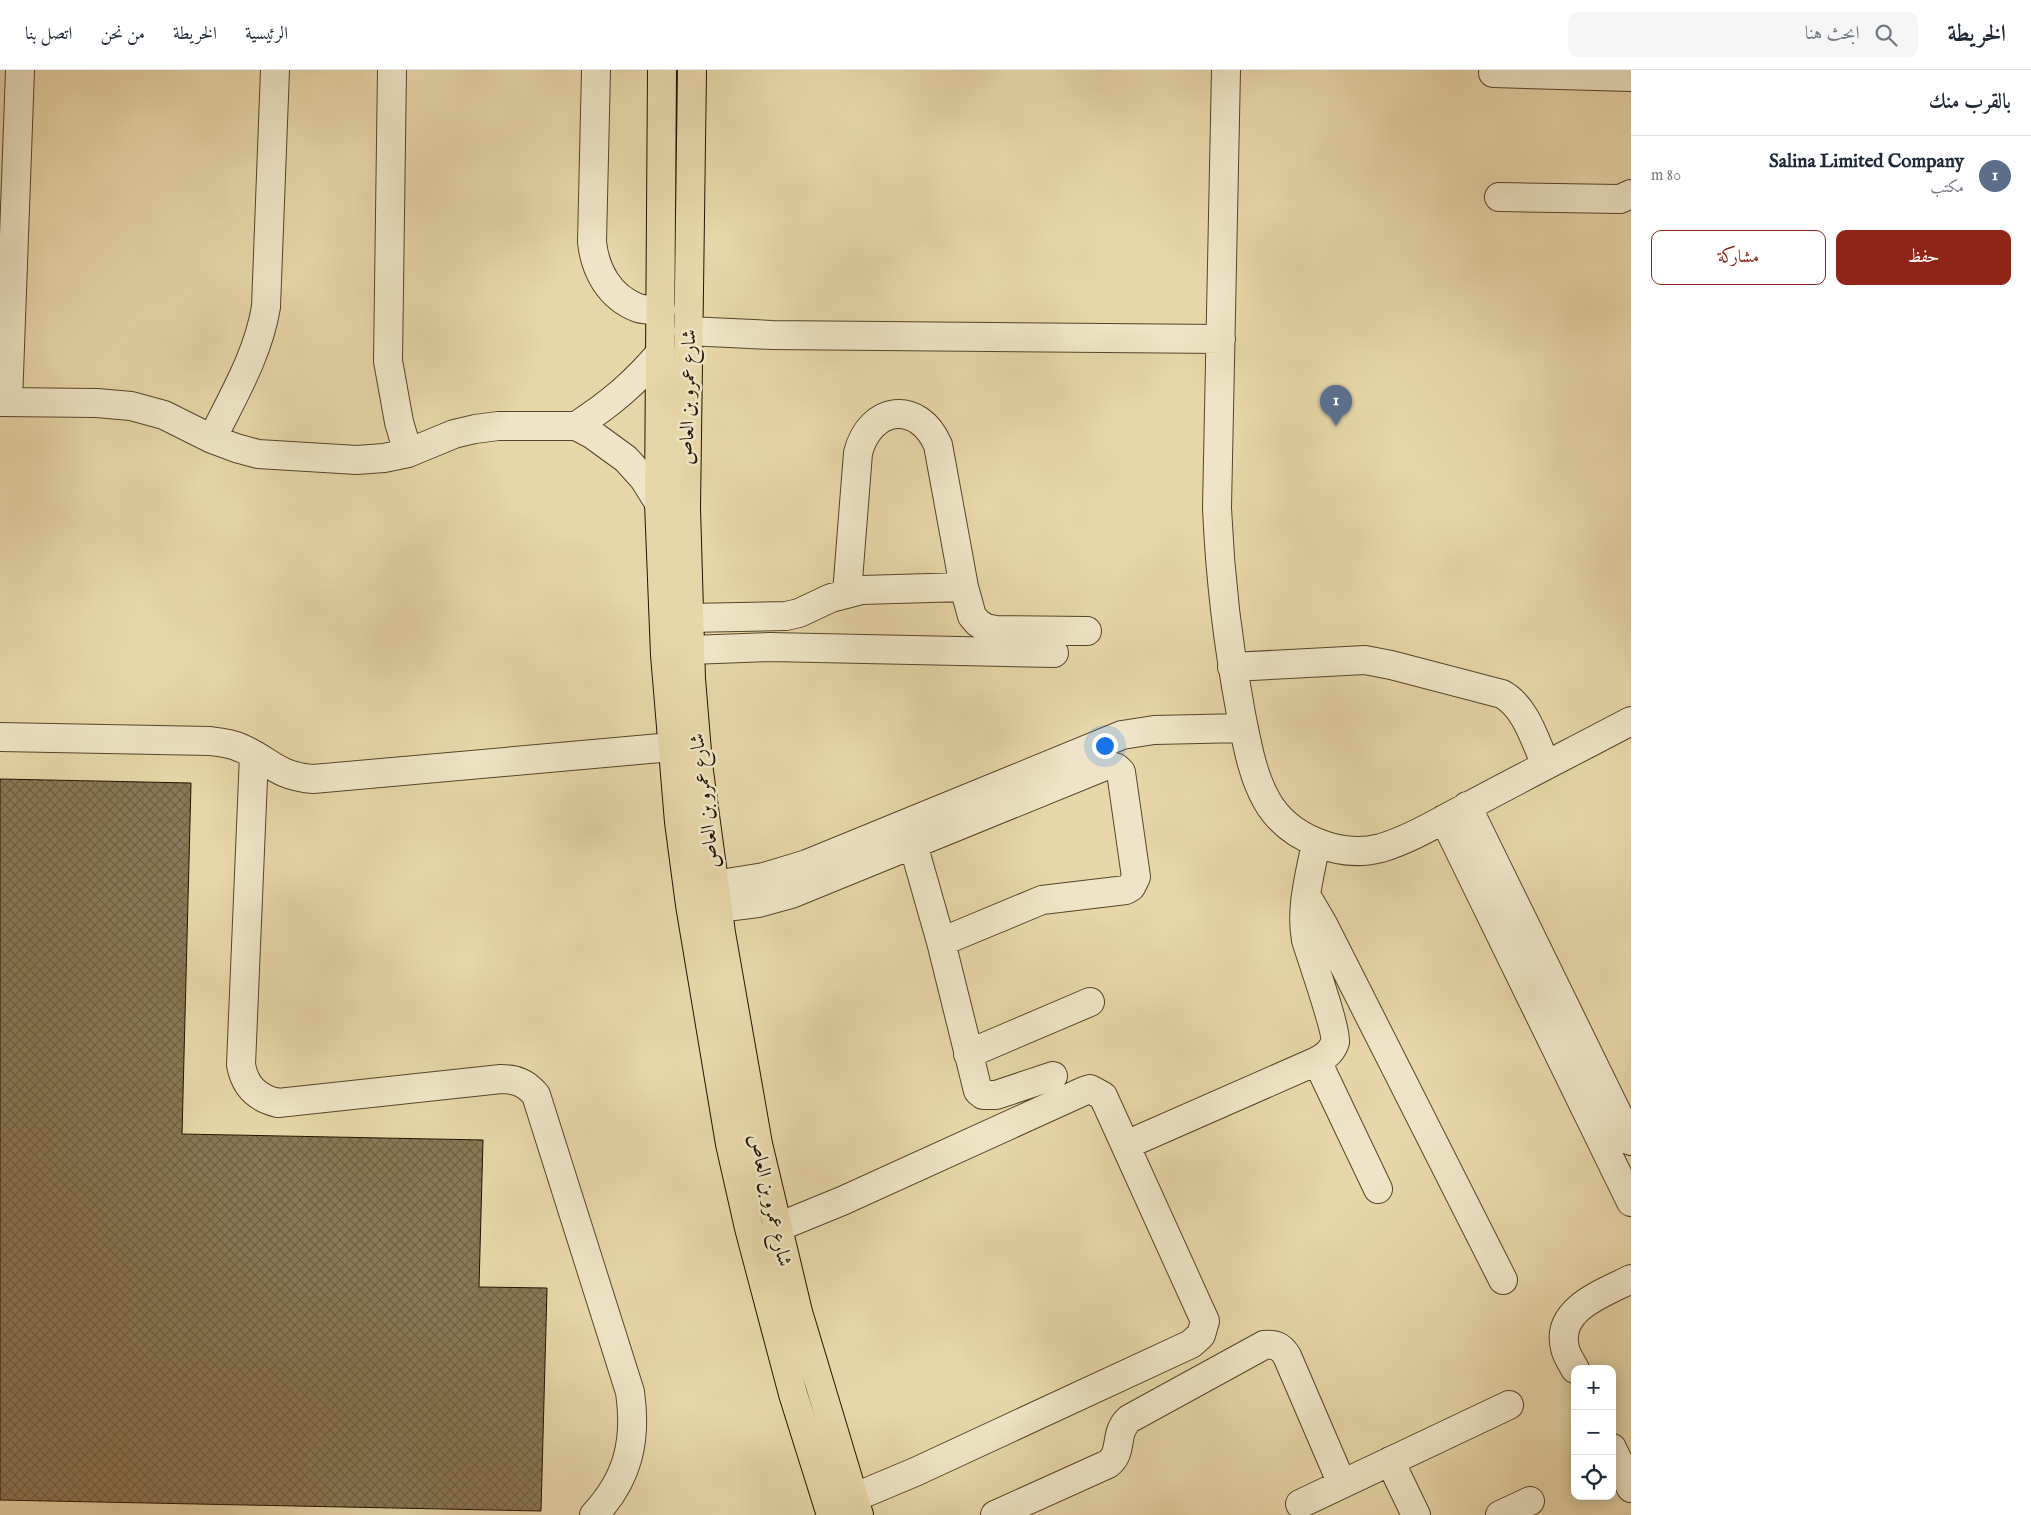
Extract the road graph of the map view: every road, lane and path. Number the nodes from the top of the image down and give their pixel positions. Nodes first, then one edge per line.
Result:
1 (20, 70) edge
2 (275, 70) edge
3 (392, 70) edge
4 (596, 70) edge
5 (662, 70) edge
6 (692, 70) edge
7 (1226, 70) edge
8 (1562, 72) edge
9 (1493, 73) dead end
10 (1631, 77) edge
11 (1631, 194) edge
12 (1499, 197) dead end
13 (662, 310) junction
14 (688, 331) junction
15 (1221, 340) junction
16 (661, 352) junction
17 (4, 402) edge
18 (576, 426) junction
19 (212, 439) junction
20 (408, 452) junction
21 (659, 503) junction
22 (964, 587) junction
23 (847, 593) junction
24 (688, 618) junction
25 (1087, 631) dead end
26 (690, 650) junction
27 (1054, 653) dead end
28 (1232, 667) junction
29 (1631, 721) edge
30 (1244, 728) junction
31 (0, 737) edge
32 (672, 746) junction
33 (254, 755) junction
34 (1546, 765) junction
35 (1455, 812) junction
36 (1316, 843) junction
37 (913, 844) junction
38 (716, 896) junction
39 (1306, 896) junction
40 (941, 942) junction
41 (1090, 1002) dead end
42 (968, 1054) junction
43 (1317, 1061) junction
44 (1053, 1076) dead end
45 (1631, 1141) edge
46 (1126, 1145) junction
47 (1378, 1189) dead end
48 (1631, 1202) edge
49 (776, 1228) junction
50 (1631, 1279) edge
51 (1503, 1280) dead end
52 (1573, 1365) edge
53 (1509, 1405) dead end
54 (1615, 1455) edge
55 (1390, 1461) junction
56 (1342, 1484) junction
57 (1631, 1488) edge
58 (1530, 1501) dead end
59 (1300, 1504) dead end
60 (856, 1506) edge
61 (1031, 1508) edge
62 (594, 1515) edge
63 (831, 1515) edge
64 (995, 1515) edge
65 (1416, 1515) edge
66 (1500, 1515) edge

1 - 17 street
2 - 19 street
3 - 20 street
4 - 13 street
5 - 13 main road, شارع عمرو بن العاص
6 - 14 main road, شارع عمرو بن العاص
7 - 15 street
8 - 9 street
8 - 10 street
11 - 12 street
13 - 16 main road, شارع عمرو بن العاص
14 - 15 street
14 - 24 main road, شارع عمرو بن العاص
15 - 28 street
16 - 18 street
16 - 21 main road, شارع عمرو بن العاص
17 - 19 street
18 - 20 street
18 - 21 street
19 - 20 street
21 - 32 main road, شارع عمرو بن العاص
22 - 23 street
22 - 23 street
22 - 25 street
23 - 24 street
24 - 26 main road, شارع عمرو بن العاص
26 - 27 street
26 - 38 main road, شارع عمرو بن العاص
28 - 30 street
28 - 34 street
29 - 34 street
30 - 36 street
30 - 38 street
31 - 33 street
32 - 33 street
32 - 63 main road, شارع عمرو بن العاص
33 - 62 street
34 - 35 street
35 - 36 street
35 - 45 street
35 - 48 street
36 - 39 street
37 - 38 street
37 - 40 street
37 - 40 street
38 - 49 main road, شارع عمرو بن العاص
39 - 43 street
39 - 51 street
40 - 42 street
41 - 42 street
42 - 44 street
43 - 46 street
43 - 47 street
46 - 49 street
46 - 60 street
49 - 60 main road, شارع عمرو بن العاص
50 - 52 street
53 - 55 street
54 - 57 street
55 - 56 street
55 - 65 street
56 - 59 street
56 - 61 street
58 - 66 street
61 - 64 street

